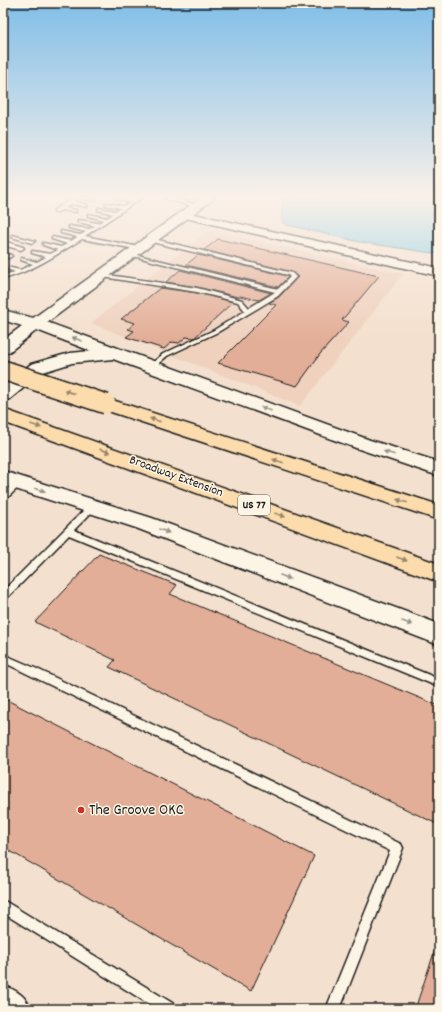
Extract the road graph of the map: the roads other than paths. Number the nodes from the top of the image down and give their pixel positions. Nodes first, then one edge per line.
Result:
1 (7, 244) edge
2 (45, 244) dead end
3 (70, 244) edge
4 (107, 244) edge
5 (145, 244) edge
6 (167, 244) edge
7 (315, 244) edge
8 (21, 248) dead end
9 (62, 249) junction
10 (34, 252) dead end
11 (135, 252) junction
12 (3, 254) edge
13 (9, 256) dead end
14 (50, 256) junction
15 (23, 259) dead end
16 (37, 264) junction
17 (9, 268) dead end
18 (21, 272) junction
19 (439, 272) edge
20 (103, 275) junction
21 (3, 277) edge
22 (279, 291) junction
23 (248, 311) junction
24 (3, 314) edge
25 (35, 324) junction
26 (3, 348) edge
27 (114, 354) junction
28 (151, 367) junction
29 (3, 370) edge
30 (3, 395) edge
31 (3, 415) edge
32 (439, 469) edge
33 (8, 486) edge
34 (92, 507) junction
35 (439, 513) edge
36 (68, 531) junction
37 (439, 573) edge
38 (3, 597) edge
39 (439, 635) edge
40 (3, 658) edge
41 (439, 683) edge
42 (3, 906) edge
43 (3, 1000) edge
44 (17, 1009) edge
45 (169, 1009) edge
46 (333, 1009) edge

1 - 8 lane
2 - 9 lane
3 - 9 lane
4 - 11 lane
5 - 11 street
6 - 22 lane
7 - 19 street
9 - 14 lane
10 - 14 lane
11 - 20 street
11 - 22 lane
12 - 13 lane
14 - 16 lane
15 - 16 lane
16 - 18 lane
17 - 18 lane
18 - 21 lane
20 - 23 lane
20 - 25 street
22 - 23 lane
23 - 28 lane
24 - 25 main road
25 - 26 main road
27 -> 25 main road
27 - 28 main road
27 - 30 main road
32 -> 28 main road
35 -> 29 highway, bridge
31 -> 37 highway, Broadway Extension / US 77
33 -> 34 main road
34 - 36 lane
34 -> 39 main road
36 - 38 lane
36 - 41 lane
40 - 46 lane
42 - 45 lane
43 - 44 street

